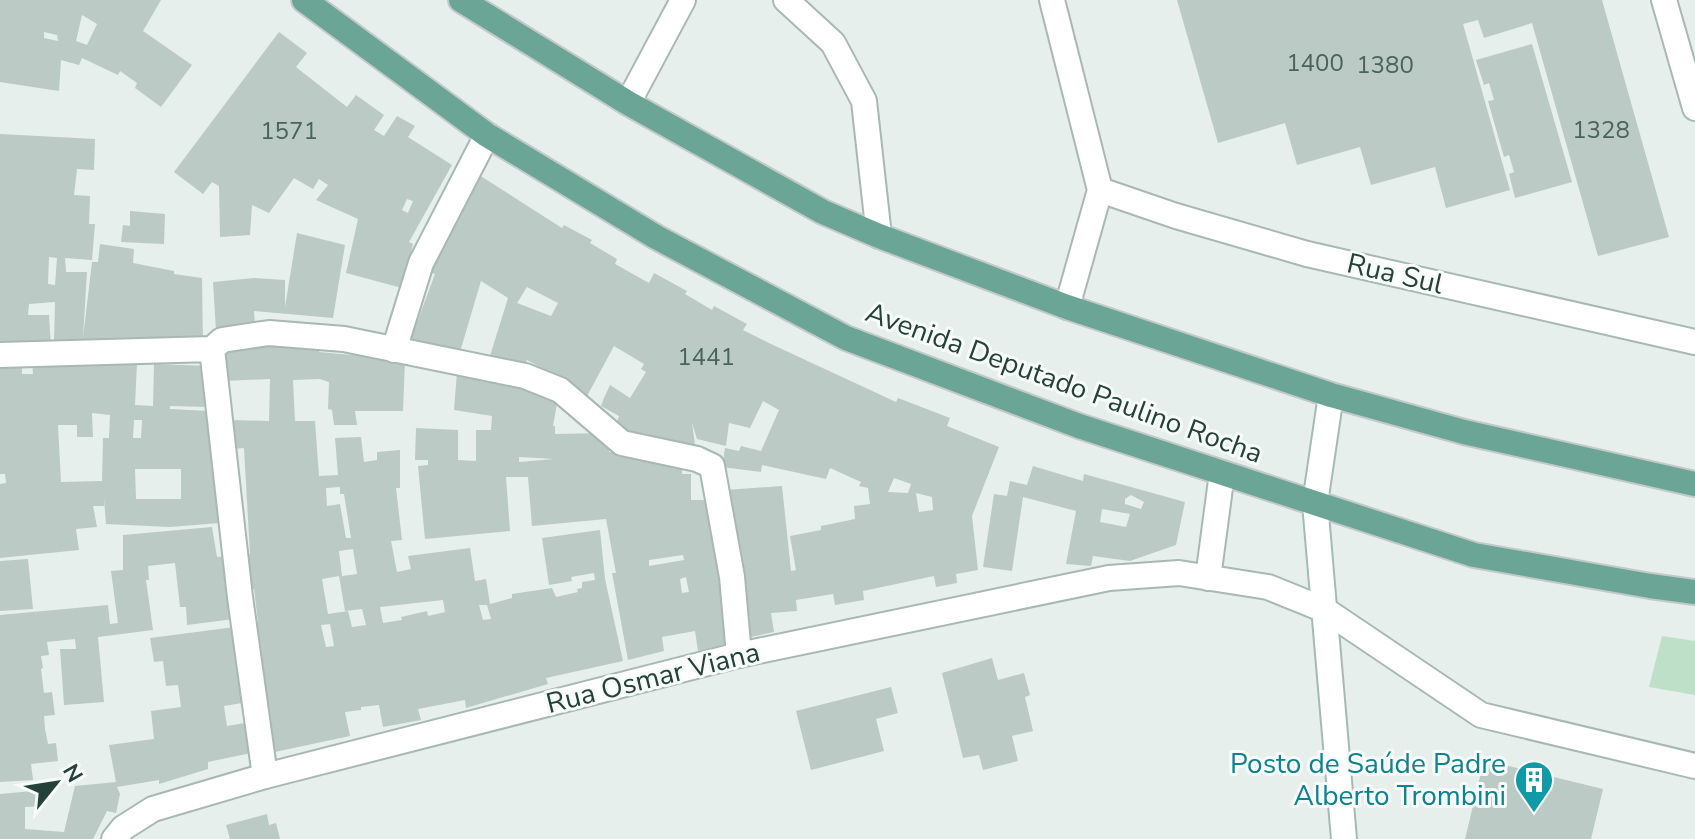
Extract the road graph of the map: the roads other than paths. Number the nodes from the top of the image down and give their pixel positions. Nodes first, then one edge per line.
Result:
1 (304, 0) edge
2 (461, 0) edge
3 (683, 0) edge
4 (786, 0) edge
5 (1052, 0) edge
6 (1664, 0) edge
7 (628, 103) junction
8 (1695, 108) edge
9 (487, 135) junction
10 (1100, 190) junction
11 (879, 236) junction
12 (1067, 307) junction
13 (1695, 342) edge
14 (212, 349) junction
15 (394, 350) junction
16 (0, 355) edge
17 (1331, 395) junction
18 (1222, 473) junction
19 (1695, 484) edge
20 (1315, 503) junction
21 (1208, 578) junction
22 (1695, 592) edge
23 (1325, 610) junction
24 (739, 655) junction
25 (1695, 766) edge
26 (265, 776) junction
27 (114, 839) edge
28 (1344, 839) edge

1 - 9 main road, Avenida Deputado Paulino Rocha
2 - 7 main road
3 - 7 street
4 - 11 street
5 - 10 street
6 - 8 street
7 - 11 main road
9 - 15 street
9 - 18 main road, Avenida Deputado Paulino Rocha
10 - 12 street
10 - 13 street, Rua Sul
11 - 12 main road
12 - 17 main road
14 - 15 street
14 - 16 street
14 - 26 street
15 - 24 street
17 - 19 main road
17 - 20 street
18 - 20 main road, Avenida Deputado Paulino Rocha
18 - 21 street
20 - 22 main road, Avenida Deputado Paulino Rocha
20 - 23 street
21 - 23 street, Rua Osmar Viana
21 - 24 street, Rua Osmar Viana
23 - 25 street
23 - 28 street
24 - 26 street, Rua Osmar Viana
26 - 27 street, Rua Osmar Viana

